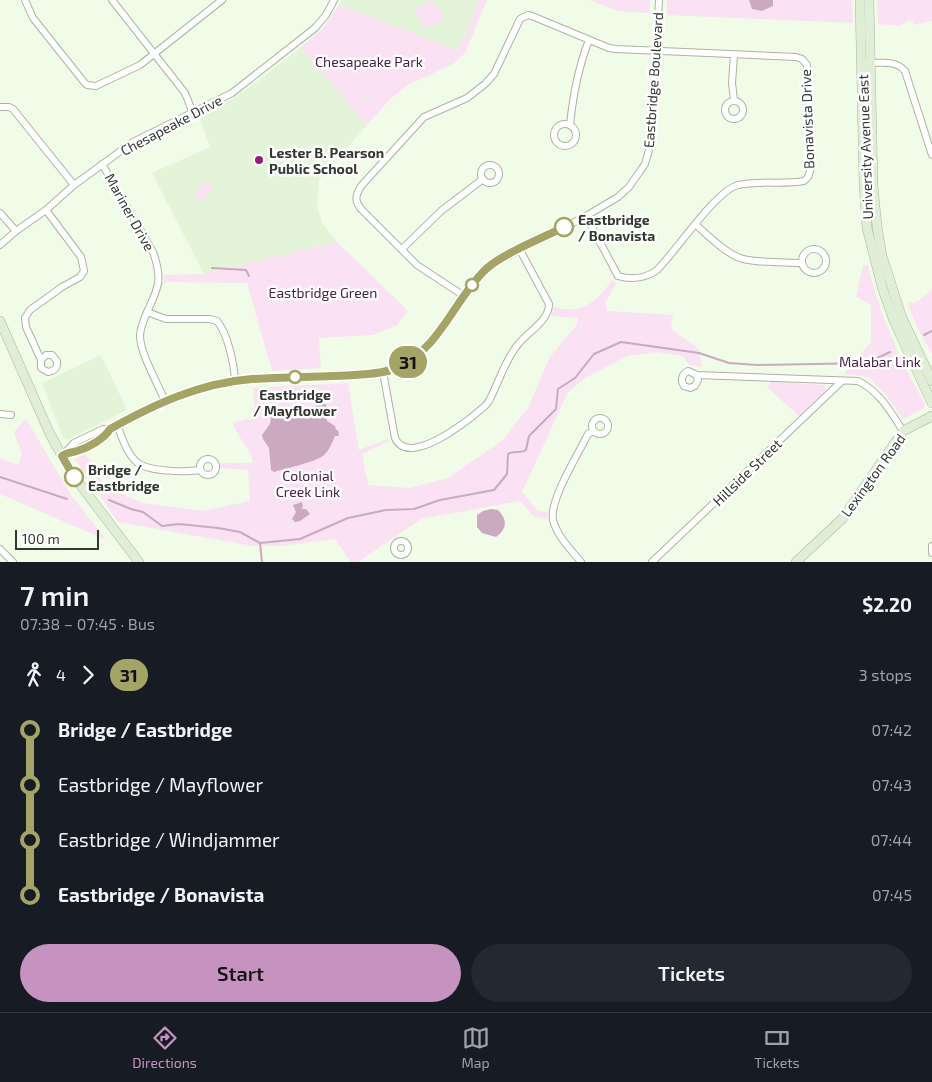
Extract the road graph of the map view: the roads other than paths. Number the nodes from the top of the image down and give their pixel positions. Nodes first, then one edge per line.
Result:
1 (25, 0) edge
2 (112, 0) edge
3 (222, 0) edge
4 (334, 0) edge
5 (659, 0) edge
6 (860, 0) edge
7 (869, 0) edge
8 (589, 40) junction
9 (656, 51) junction
10 (154, 53) junction
11 (734, 54) junction
12 (866, 63) junction
13 (734, 100) dead end
14 (0, 107) edge
15 (193, 113) junction
16 (570, 125) dead end
17 (932, 155) edge
18 (102, 164) junction
19 (483, 179) dead end
20 (74, 185) junction
21 (46, 210) junction
22 (0, 213) edge
23 (586, 216) junction
24 (696, 225) junction
25 (16, 231) junction
26 (0, 245) edge
27 (402, 249) junction
28 (520, 250) junction
29 (802, 263) dead end
30 (464, 296) junction
31 (148, 312) junction
32 (0, 321) edge
33 (41, 360) dead end
34 (383, 372) junction
35 (696, 375) dead end
36 (235, 381) junction
37 (842, 381) junction
38 (932, 381) edge
39 (165, 401) junction
40 (932, 403) edge
41 (0, 414) edge
42 (11, 415) dead end
43 (932, 416) edge
44 (117, 425) junction
45 (594, 431) dead end
46 (904, 431) junction
47 (64, 454) junction
48 (200, 470) dead end
49 (932, 546) edge
50 (0, 549) edge
51 (932, 553) edge
52 (402, 555) dead end
53 (13, 562) edge
54 (140, 562) edge
55 (407, 562) edge
56 (581, 562) edge
57 (652, 562) edge
58 (796, 562) edge

1 - 10 street
2 - 10 street
3 - 10 street
4 - 15 street, Chesapeake Drive
5 - 9 street, Eastbridge Boulevard
6 - 12 main road, University Avenue East
7 - 12 main road, University Avenue East
8 - 9 street, Bonavista Drive
8 - 16 street
8 - 27 street, Bonavista Drive
9 - 11 street, Bonavista Drive
9 - 23 street, Eastbridge Boulevard
10 - 15 street
11 - 13 street
11 - 24 street, Bonavista Drive
12 - 17 street
12 - 38 main road, University Avenue East
12 - 40 main road, University Avenue East
14 - 20 street
15 - 18 street, Chesapeake Drive
18 - 20 street, Chesapeake Drive
18 - 31 street, Mariner Drive
19 - 27 street
20 - 21 street, Chesapeake Drive
21 - 25 street, Chesapeake Drive
21 - 33 street
22 - 25 street
23 - 24 street, Bonavista Drive
23 - 28 street, Eastbridge Boulevard
24 - 29 street
25 - 26 street, Chesapeake Drive
27 - 30 street
28 - 30 street, Eastbridge Boulevard
28 - 34 street
30 - 34 street, Eastbridge Boulevard
31 - 36 street
31 - 39 street, Mariner Drive
32 - 47 main road
34 - 36 street, Eastbridge Boulevard
35 - 37 street
36 - 39 street, Eastbridge Boulevard
37 - 46 street
37 - 57 street, Hillside Street
39 - 44 street, Eastbridge Boulevard
41 - 42 street
43 - 46 main road, Lexington Road
44 - 47 street, Eastbridge Boulevard
44 - 48 street
45 - 56 street
46 - 58 main road, Lexington Road
47 - 54 main road
49 - 51 street
50 - 53 street
52 - 55 street

